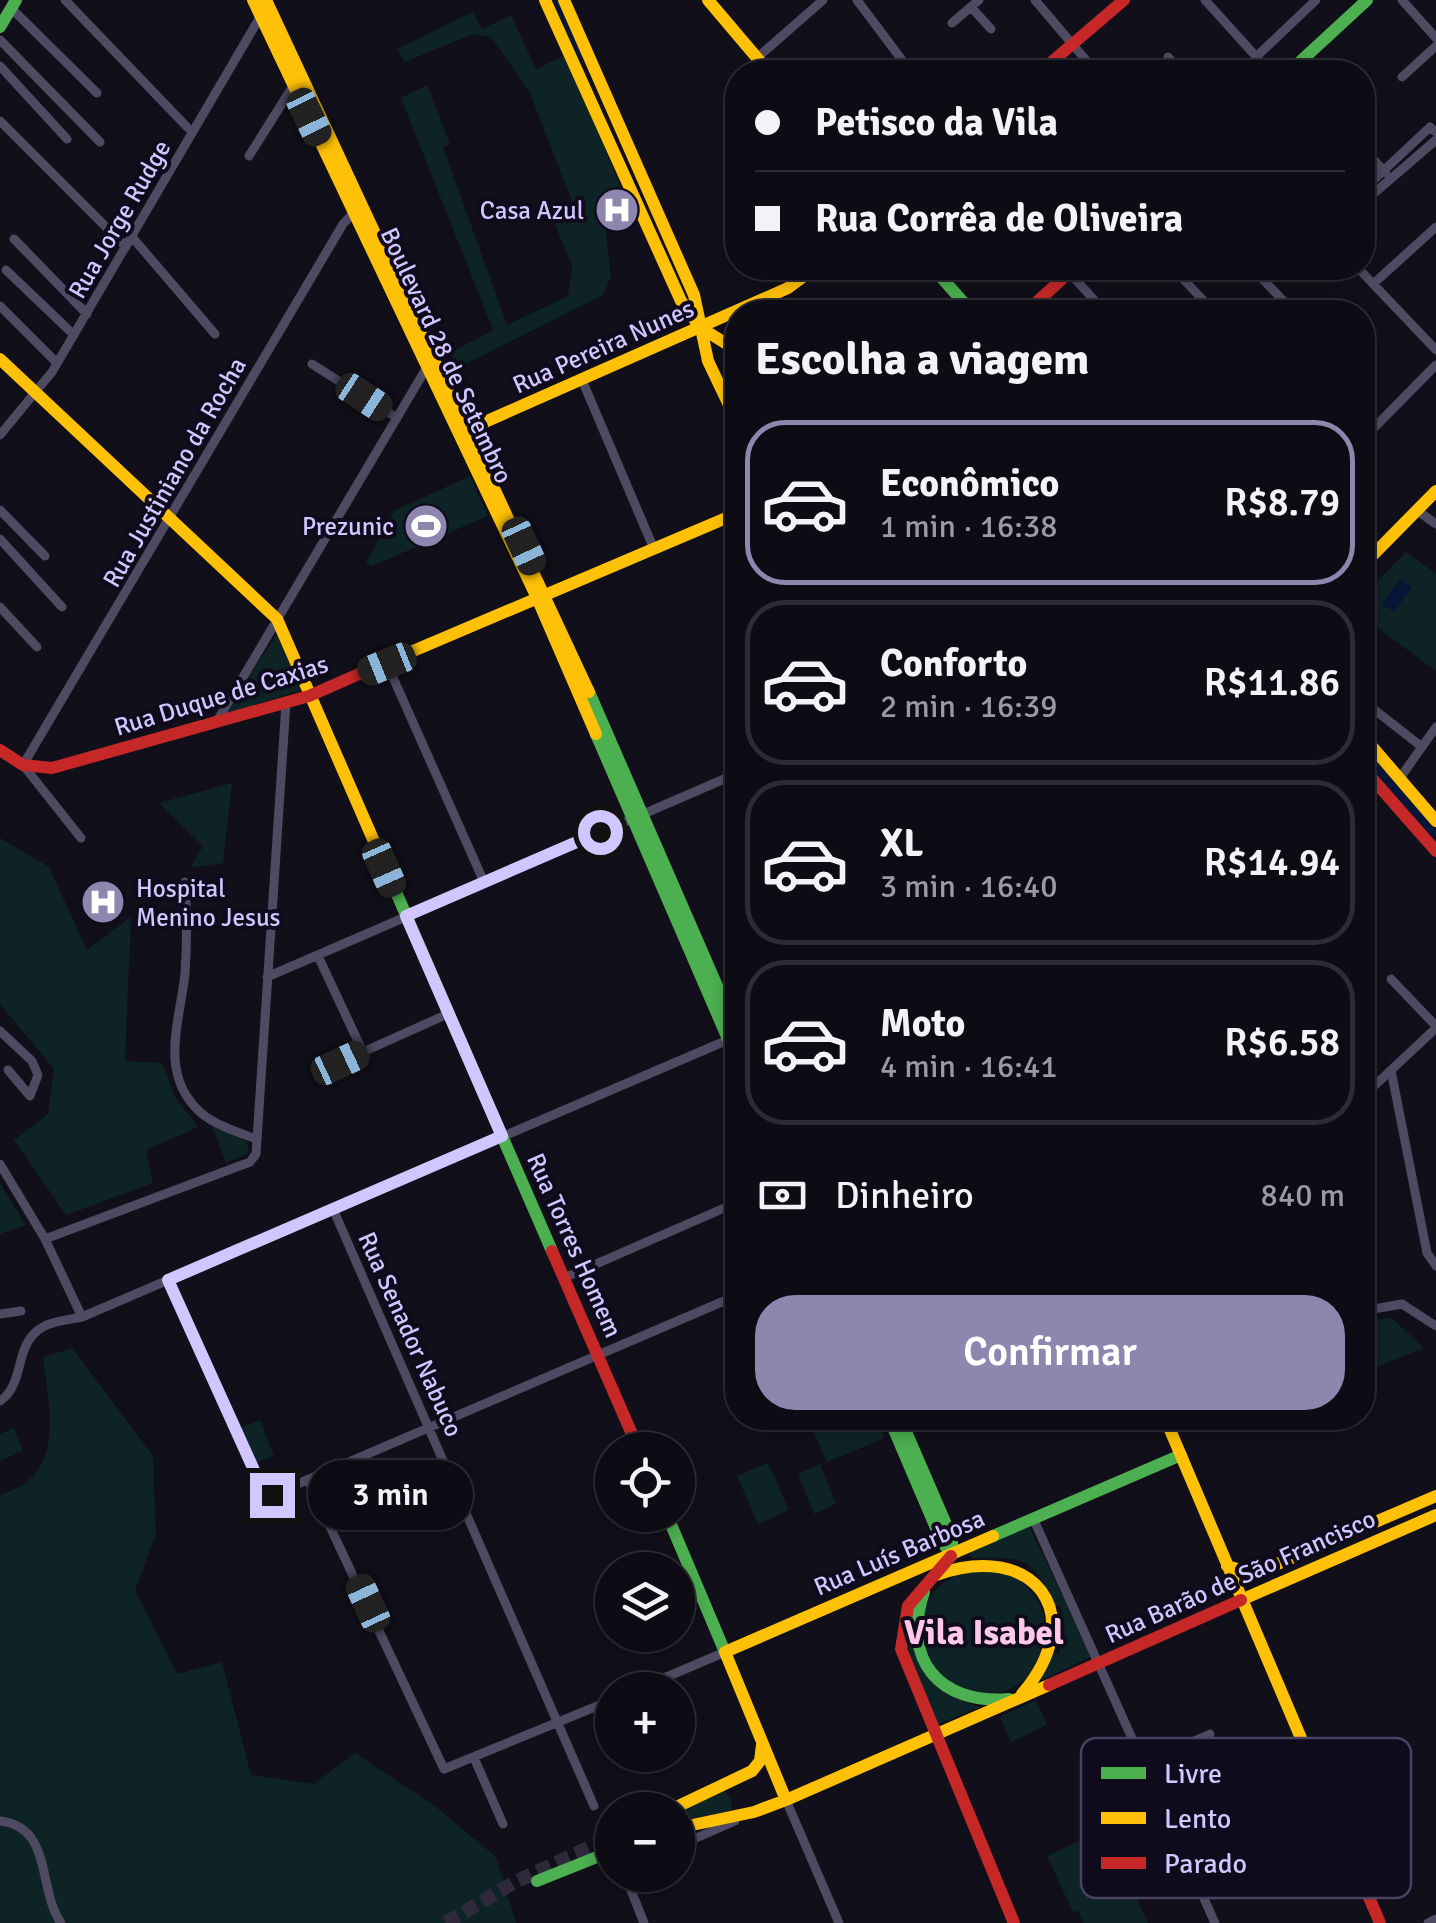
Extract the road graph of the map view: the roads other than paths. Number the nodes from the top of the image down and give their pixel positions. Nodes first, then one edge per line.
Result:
1 (65, 0) edge
2 (253, 0) edge
3 (266, 0) edge
4 (544, 0) edge
5 (564, 0) edge
6 (708, 0) edge
7 (822, 0) edge
8 (857, 0) edge
9 (1036, 0) edge
10 (1124, 0) edge
11 (1205, 0) edge
12 (1316, 0) edge
13 (1367, 0) edge
14 (1402, 0) edge
15 (13, 4) edge
16 (975, 4) edge
17 (260, 16) junction
18 (952, 23) dead end
19 (0, 27) edge
20 (992, 29) dead end
21 (1436, 38) edge
22 (0, 40) edge
23 (1072, 44) junction
24 (1436, 46) edge
25 (1168, 57) dead end
26 (1256, 57) junction
27 (757, 58) joint
28 (902, 60) edge
29 (1054, 60) edge
30 (1086, 60) edge
31 (1171, 60) edge
32 (1259, 60) edge
33 (1304, 60) edge
34 (0, 66) edge
35 (1402, 77) dead end
36 (298, 82) junction
37 (98, 93) dead end
38 (607, 98) junction
39 (592, 106) junction
40 (0, 120) edge
41 (616, 120) junction
42 (188, 128) dead end
43 (602, 129) junction
44 (1436, 132) edge
45 (67, 140) dead end
46 (1436, 140) edge
47 (100, 142) dead end
48 (249, 156) dead end
49 (1375, 161) edge
50 (1388, 175) junction
51 (360, 209) junction
52 (1434, 232) edge
53 (14, 238) dead end
54 (129, 242) junction
55 (6, 270) dead end
56 (799, 280) edge
57 (944, 280) edge
58 (1060, 280) edge
59 (1079, 280) edge
60 (1184, 280) edge
61 (1263, 280) edge
62 (1369, 280) edge
63 (1373, 284) junction
64 (762, 300) edge
65 (961, 300) edge
66 (1040, 300) edge
67 (1095, 300) edge
68 (1203, 300) edge
69 (1283, 300) edge
70 (0, 306) edge
71 (87, 314) junction
72 (725, 317) edge
73 (701, 328) junction
74 (74, 334) junction
75 (214, 334) dead end
76 (725, 342) edge
77 (1436, 350) edge
78 (0, 359) edge
79 (57, 363) junction
80 (312, 364) dead end
81 (1436, 365) edge
82 (427, 367) junction
83 (582, 380) junction
84 (36, 392) junction
85 (725, 396) edge
86 (396, 418) junction
87 (1375, 427) edge
88 (465, 431) junction
89 (0, 434) edge
90 (1436, 492) edge
91 (0, 510) edge
92 (1418, 511) junction
93 (168, 519) junction
94 (725, 519) edge
95 (1436, 524) edge
96 (0, 539) edge
97 (654, 549) junction
98 (1375, 553) edge
99 (44, 556) dead end
100 (543, 597) junction
101 (62, 607) dead end
102 (0, 608) edge
103 (277, 619) junction
104 (37, 646) dead end
105 (387, 664) junction
106 (309, 696) junction
107 (286, 703) junction
108 (1375, 710) edge
109 (217, 722) junction
110 (1436, 727) edge
111 (1422, 747) junction
112 (0, 750) edge
113 (1375, 750) edge
114 (23, 765) junction
115 (725, 778) edge
116 (1400, 778) junction
117 (1375, 782) edge
118 (634, 817) junction
119 (1436, 821) edge
120 (81, 838) dead end
121 (1436, 852) edge
122 (185, 882) dead end
123 (484, 882) junction
124 (406, 916) junction
125 (318, 956) junction
126 (267, 978) junction
127 (1391, 979) dead end
128 (450, 1013) junction
129 (725, 1016) edge
130 (1436, 1027) edge
131 (2, 1031) edge
132 (725, 1040) edge
133 (363, 1052) junction
134 (8, 1070) dead end
135 (1391, 1070) junction
136 (317, 1073) dead end
137 (1375, 1086) edge
138 (502, 1136) junction
139 (256, 1139) junction
140 (0, 1164) edge
141 (725, 1208) edge
142 (333, 1209) junction
143 (45, 1239) junction
144 (1436, 1266) edge
145 (564, 1278) junction
146 (168, 1280) junction
147 (725, 1301) edge
148 (1375, 1309) edge
149 (20, 1311) dead end
150 (0, 1314) edge
151 (82, 1316) junction
152 (1436, 1326) edge
153 (598, 1355) junction
154 (0, 1402) edge
155 (430, 1426) junction
156 (894, 1430) edge
157 (905, 1430) edge
158 (1170, 1430) edge
159 (631, 1432) edge
160 (1180, 1455) junction
161 (308, 1480) junction
162 (1436, 1496) edge
163 (1436, 1514) edge
164 (1034, 1518) junction
165 (674, 1532) edge
166 (952, 1555) junction
167 (978, 1563) junction
168 (1227, 1566) junction
169 (933, 1578) junction
170 (1242, 1600) junction
171 (725, 1652) junction
172 (1097, 1663) junction
173 (678, 1672) edge
174 (1018, 1696) junction
175 (595, 1707) edge
176 (558, 1723) junction
177 (1210, 1734) dead end
178 (934, 1735) junction
179 (1130, 1738) edge
180 (1201, 1738) edge
181 (1301, 1738) edge
182 (761, 1740) junction
183 (475, 1760) junction
184 (695, 1798) edge
185 (786, 1800) junction
186 (594, 1806) dead end
187 (754, 1812) junction
188 (0, 1821) edge
189 (503, 1824) dead end
190 (695, 1824) edge
191 (695, 1838) edge
192 (595, 1858) edge
193 (537, 1881) dead end
194 (632, 1892) edge
195 (1204, 1898) edge
196 (1369, 1898) edge
197 (1436, 1919) edge
198 (62, 1923) edge
199 (644, 1923) edge
200 (839, 1923) edge
201 (1014, 1923) edge
202 (1215, 1923) edge
203 (1380, 1923) edge
204 (1428, 1923) edge

1 - 42 street
2 - 17 main road, Boulevard 28 de Setembro
3 - 36 main road, Boulevard 28 de Setembro
4 - 39 main road
5 - 38 main road
6 - 27 main road
7 - 27 street
8 - 28 street
9 - 23 street
10 - 23 main road
11 - 26 street
12 - 26 street
13 - 33 main road
14 - 21 street
15 - 19 main road
15 - 37 street
16 - 18 street
16 - 20 street
17 - 36 main road, Boulevard 28 de Setembro
17 - 54 street, Rua Jorge Rudge
22 - 47 street
23 - 29 main road
23 - 30 street
24 - 35 street
25 - 31 street
26 - 32 street
34 - 45 street
36 - 48 street
36 - 51 main road, Boulevard 28 de Setembro
38 - 39 main road
38 - 41 main road
39 - 43 main road
40 - 54 street
41 - 43 main road
41 - 73 main road
43 - 73 main road
44 - 50 street
46 - 50 street
49 - 50 street
51 - 82 main road, Boulevard 28 de Setembro
51 - 88 main road, Boulevard 28 de Setembro
51 - 93 street, Rua Justiniano da Rocha
52 - 63 street
53 - 71 street
54 - 71 street, Rua Jorge Rudge
54 - 75 street
55 - 74 street
56 - 64 main road, Rua Pereira Nunes
57 - 65 main road
58 - 66 main road
59 - 67 street
60 - 68 street
61 - 69 street
62 - 63 street
63 - 77 street
70 - 79 street
71 - 74 street, Rua Jorge Rudge
72 - 73 main road, Rua Pereira Nunes
73 - 76 main road
73 - 83 main road, Rua Pereira Nunes
73 - 85 main road
74 - 79 street, Rua Jorge Rudge
78 - 84 main road
79 - 84 street, Rua Jorge Rudge
80 - 86 street
81 - 87 street
82 - 86 street
82 - 88 main road, Boulevard 28 de Setembro
83 - 88 main road, Rua Pereira Nunes
83 - 97 street
84 - 89 street, Rua Jorge Rudge
84 - 93 main road
86 - 103 street
88 - 100 main road, Boulevard 28 de Setembro
90 - 92 main road
91 - 99 street
92 - 95 street
92 - 98 main road
93 - 103 main road
93 - 114 street, Rua Justiniano da Rocha
94 - 97 main road, Rua Duque de Caxias
96 - 101 street
97 - 100 main road, Rua Duque de Caxias
100 - 105 main road, Rua Duque de Caxias
100 - 118 main road, Boulevard 28 de Setembro
102 - 104 street
103 - 106 main road, Rua Torres Homem
103 - 109 street
105 - 106 main road, Rua Duque de Caxias
105 - 123 street
106 - 107 main road, Rua Duque de Caxias
106 - 124 main road, Rua Torres Homem
107 - 109 main road, Rua Duque de Caxias
107 - 126 street
108 - 111 street
109 - 114 main road, Rua Duque de Caxias
110 - 111 street
111 - 116 street
112 - 114 main road
113 - 116 main road
114 - 120 street
115 - 118 street
116 - 119 main road
117 - 121 main road
118 - 123 street
118 - 129 main road, Boulevard 28 de Setembro
122 - 139 street
123 - 124 street
124 - 125 street
124 - 128 main road, Rua Torres Homem
125 - 126 street
125 - 133 street
126 - 139 street
127 - 130 street
128 - 133 street
128 - 138 main road, Rua Torres Homem
130 - 135 street
131 - 134 street
132 - 138 street
133 - 136 street
135 - 137 street
135 - 144 street
138 - 142 street
138 - 145 main road, Rua Torres Homem
139 - 143 street
140 - 143 street
141 - 145 street
142 - 146 street
142 - 155 street, Rua Senador Nabuco
143 - 151 street
145 - 153 main road, Rua Torres Homem
146 - 151 street
146 - 161 street
147 - 153 street
148 - 152 street
149 - 150 street
151 - 154 street
153 - 155 street
153 - 159 main road, Rua Torres Homem
155 - 161 street
155 - 176 street, Rua Senador Nabuco
156 - 166 main road
157 - 166 main road
158 - 160 main road
160 - 164 main road, Rua Luís Barbosa
160 - 168 main road
161 - 183 street
162 - 168 main road, Rua Barão de São Francisco
163 - 170 main road, Rua Barão de São Francisco
164 - 166 main road, Rua Luís Barbosa
164 - 172 street
165 - 171 main road
166 - 167 main road
166 - 169 main road
166 - 171 main road, Rua Luís Barbosa
167 - 169 main road
167 - 174 main road
168 - 170 main road
169 - 174 main road
169 - 178 main road
170 - 172 main road, Rua Barão de São Francisco
170 - 181 main road
171 - 173 street, Rua Luís Barbosa
171 - 182 main road
172 - 174 main road, Rua Barão de São Francisco
172 - 179 street
174 - 178 main road, Rua Barão de São Francisco
175 - 176 street
176 - 183 street
176 - 186 street, Rua Senador Nabuco
177 - 180 street
178 - 185 main road, Rua Barão de São Francisco
178 - 201 main road
182 - 184 main road
182 - 185 main road
183 - 189 street
185 - 187 main road, Rua Barão de São Francisco
185 - 200 street
187 - 190 main road
187 - 191 street, Rua Barão de São Francisco
188 - 198 street
192 - 193 main road
194 - 199 street
195 - 202 street
196 - 203 main road
197 - 204 street

